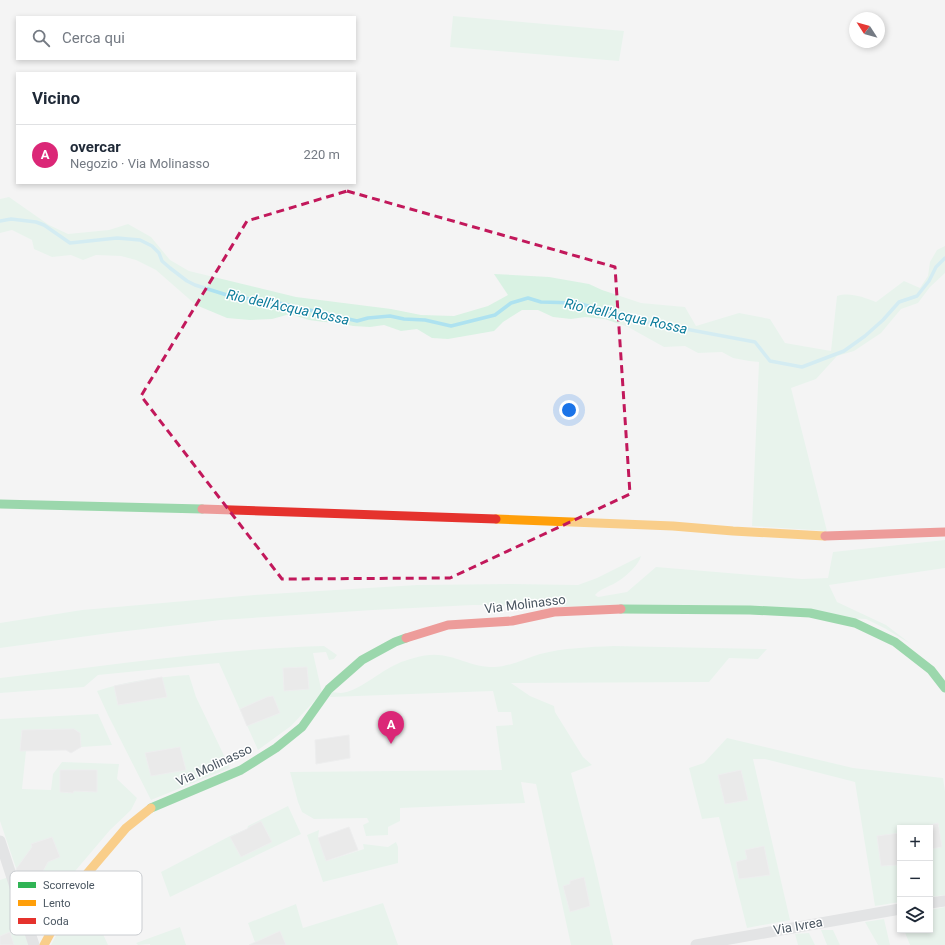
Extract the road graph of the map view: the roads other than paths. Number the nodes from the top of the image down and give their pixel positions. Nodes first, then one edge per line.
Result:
1 (0, 504) edge
2 (945, 532) edge
3 (945, 688) edge
4 (0, 841) edge
5 (89, 871) edge
6 (10, 872) edge
7 (945, 901) edge
8 (933, 903) edge
9 (897, 910) edge
10 (31, 935) edge
11 (49, 935) edge
12 (34, 945) edge
13 (44, 945) edge
14 (696, 945) edge

1 - 2 street
3 - 5 street, Via Molinasso
4 - 6 street
7 - 8 street
9 - 14 street, Via Ivrea
10 - 12 street
11 - 13 street, Via Molinasso

